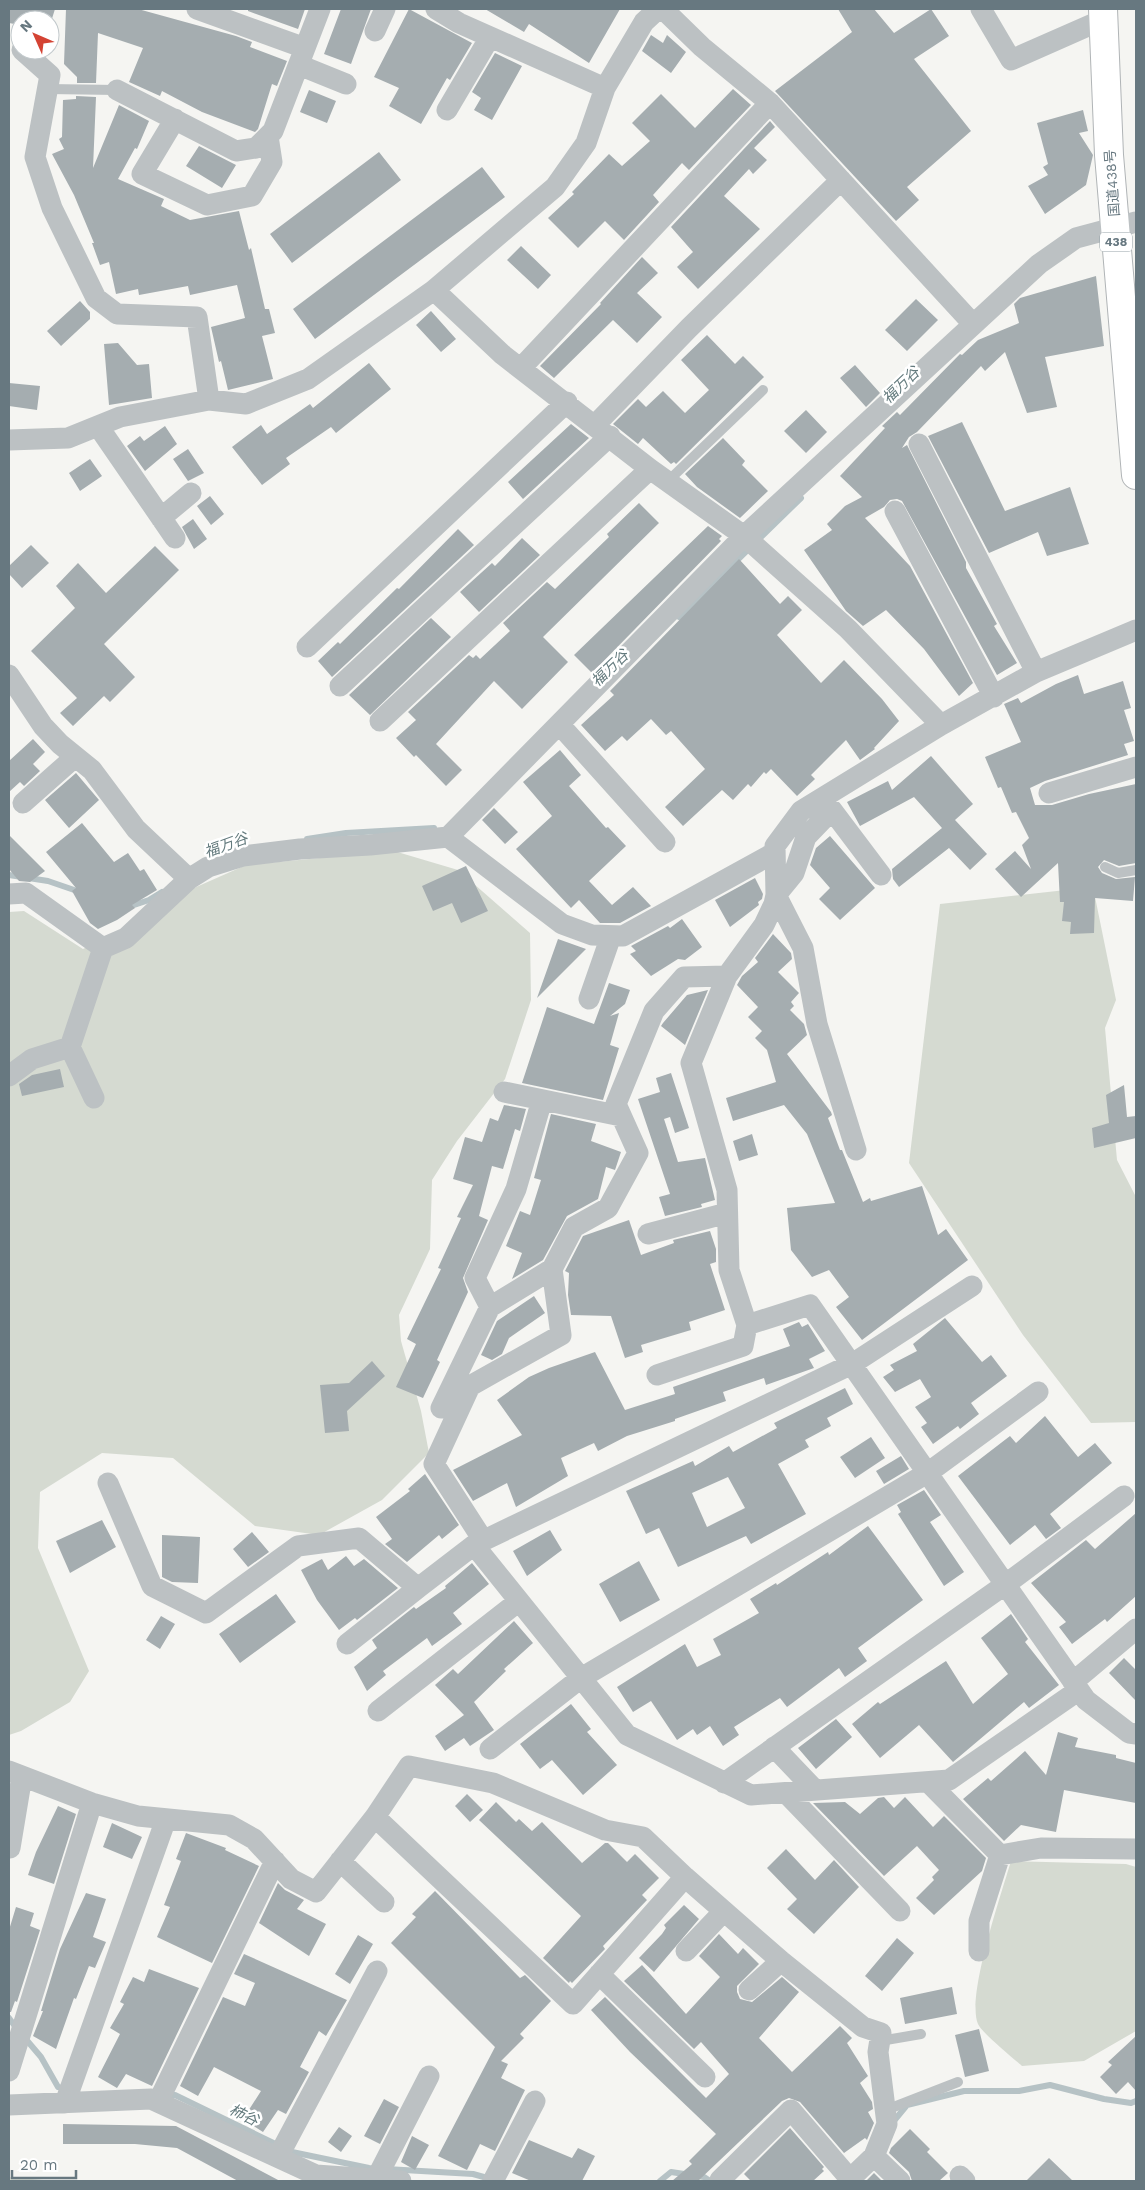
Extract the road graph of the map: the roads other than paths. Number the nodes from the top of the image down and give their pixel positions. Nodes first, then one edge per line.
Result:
1 (197, 9) edge
2 (320, 9) edge
3 (385, 9) edge
4 (436, 9) edge
5 (658, 9) edge
6 (662, 9) edge
7 (981, 9) edge
8 (1104, 14) edge
9 (375, 31) dead end
10 (490, 37) junction
11 (302, 56) junction
12 (33, 60) edge
13 (346, 84) dead end
14 (605, 88) junction
15 (48, 89) junction
16 (117, 90) joint
17 (770, 102) junction
18 (447, 110) dead end
19 (175, 119) junction
20 (268, 136) junction
21 (841, 180) junction
22 (1126, 226) edge
23 (434, 290) junction
24 (973, 324) junction
25 (521, 368) junction
26 (763, 390) dead end
27 (209, 400) junction
28 (567, 402) junction
29 (98, 426) junction
30 (603, 430) junction
31 (9, 440) edge
32 (920, 444) dead end
33 (650, 468) junction
34 (1136, 476) edge
35 (668, 481) junction
36 (192, 493) dead end
37 (895, 511) dead end
38 (161, 518) junction
39 (744, 536) junction
40 (175, 538) dead end
41 (1136, 630) edge
42 (307, 647) dead end
43 (1036, 672) junction
44 (9, 675) edge
45 (340, 686) dead end
46 (994, 697) junction
47 (380, 721) dead end
48 (559, 724) junction
49 (942, 725) junction
50 (76, 757) junction
51 (1136, 767) edge
52 (1049, 793) dead end
53 (23, 803) dead end
54 (448, 837) junction
55 (665, 842) dead end
56 (774, 853) junction
57 (1105, 867) dead end
58 (1136, 870) edge
59 (881, 875) dead end
60 (189, 879) junction
61 (9, 894) edge
62 (776, 895) junction
63 (611, 936) junction
64 (103, 948) junction
65 (727, 976) junction
66 (589, 999) dead end
67 (70, 1047) junction
68 (9, 1076) edge
69 (504, 1092) dead end
70 (94, 1098) dead end
71 (542, 1100) junction
72 (622, 1116) junction
73 (856, 1150) dead end
74 (727, 1213) junction
75 (648, 1234) dead end
76 (552, 1269) junction
77 (972, 1286) dead end
78 (490, 1308) junction
79 (747, 1325) junction
80 (852, 1364) junction
81 (657, 1376) dead end
82 (1038, 1392) dead end
83 (441, 1408) dead end
84 (928, 1472) junction
85 (108, 1483) dead end
86 (1124, 1496) dead end
87 (478, 1543) junction
88 (1006, 1584) junction
89 (418, 1588) junction
90 (519, 1602) junction
91 (1136, 1629) edge
92 (347, 1644) dead end
93 (580, 1678) junction
94 (1076, 1686) junction
95 (378, 1712) dead end
96 (1136, 1734) edge
97 (774, 1747) junction
98 (490, 1749) dead end
99 (16, 1774) edge
100 (724, 1782) junction
101 (928, 1782) junction
102 (815, 1790) junction
103 (786, 1793) junction
104 (92, 1804) junction
105 (375, 1817) junction
106 (166, 1819) junction
107 (10, 1848) edge
108 (1136, 1849) edge
109 (1000, 1855) junction
110 (275, 1861) junction
111 (340, 1861) junction
112 (685, 1877) junction
113 (384, 1902) dead end
114 (724, 1911) junction
115 (900, 1911) dead end
116 (686, 1951) dead end
117 (979, 1951) dead end
118 (781, 1961) junction
119 (377, 1971) dead end
120 (599, 1974) junction
121 (749, 1990) dead end
122 (921, 2034) dead end
123 (880, 2041) junction
124 (9, 2071) edge
125 (429, 2076) dead end
126 (705, 2077) dead end
127 (958, 2082) dead end
128 (535, 2101) dead end
129 (65, 2102) junction
130 (158, 2102) junction
131 (9, 2105) edge
132 (886, 2110) junction
133 (874, 2156) junction
134 (278, 2157) junction
135 (370, 2180) edge
136 (849, 2180) edge
137 (401, 2181) edge
138 (493, 2181) edge
139 (723, 2181) edge
140 (900, 2181) edge

1 - 11 street
2 - 11 street
3 - 9 street
4 - 10 street
5 - 14 street
6 - 17 street
7 - 8 street
8 - 22 highway, 国道438号 / 438
10 - 14 street
10 - 18 street
11 - 13 street
11 - 20 street
12 - 15 street
14 - 23 street
15 - 16 lane
15 - 27 street
16 - 19 street
17 - 21 street
17 - 25 street
19 - 20 street
19 - 20 street
21 - 24 street
21 - 30 street
22 - 24 street
22 - 34 highway, 国道438号 / 438
23 - 25 street
23 - 27 street
24 - 39 street
25 - 28 street
26 - 35 lane
27 - 29 street
28 - 30 street
28 - 42 street
29 - 31 street
29 - 38 street
30 - 33 street
30 - 45 street
32 - 43 street
33 - 35 street
33 - 47 street
35 - 39 street
36 - 38 street
37 - 46 street
38 - 40 street
39 - 48 street
39 - 49 street
41 - 43 street
43 - 46 street
44 - 50 street
46 - 49 street
48 - 54 street
48 - 55 street
49 - 56 street
50 - 53 street
50 - 60 street
51 - 52 street
54 - 60 street
54 - 63 street
56 - 62 street
56 - 63 street
57 - 58 lane
59 - 62 street
60 - 64 street
61 - 64 street
62 - 65 street
62 - 73 street
63 - 66 street
64 - 67 street
65 - 72 street
65 - 74 street
67 - 68 street
67 - 70 street
69 - 71 street
71 - 72 street
71 - 78 street
72 - 76 street
74 - 75 street
74 - 79 street
76 - 78 street
76 - 87 street
77 - 80 street
78 - 83 street
79 - 80 street
79 - 81 street
80 - 84 street
80 - 87 street
82 - 84 street
84 - 88 street
84 - 93 street
85 - 89 street
86 - 88 street
87 - 89 street
87 - 90 street
88 - 94 street
88 - 97 street
89 - 92 street
90 - 93 street
90 - 95 street
91 - 94 street
93 - 98 street
93 - 100 street
94 - 96 street
94 - 101 street
97 - 100 street
97 - 102 street
99 - 104 street
99 - 107 street
100 - 103 street
101 - 102 street
101 - 109 street
102 - 103 street
103 - 115 street
104 - 106 street
104 - 124 street
105 - 111 street
105 - 112 street
105 - 120 street
106 - 110 street
106 - 129 street
108 - 109 street
109 - 117 street
110 - 111 street
110 - 130 street
111 - 113 street
112 - 114 street
112 - 120 street
114 - 116 street
114 - 118 street
118 - 121 street
118 - 123 street
119 - 134 street
120 - 126 street
122 - 123 lane
123 - 132 street
125 - 135 street
127 - 132 lane
128 - 138 street
129 - 130 street
129 - 131 street
130 - 134 street
132 - 133 street
133 - 136 street
133 - 140 street
134 - 135 street
135 - 137 street
136 - 139 street

